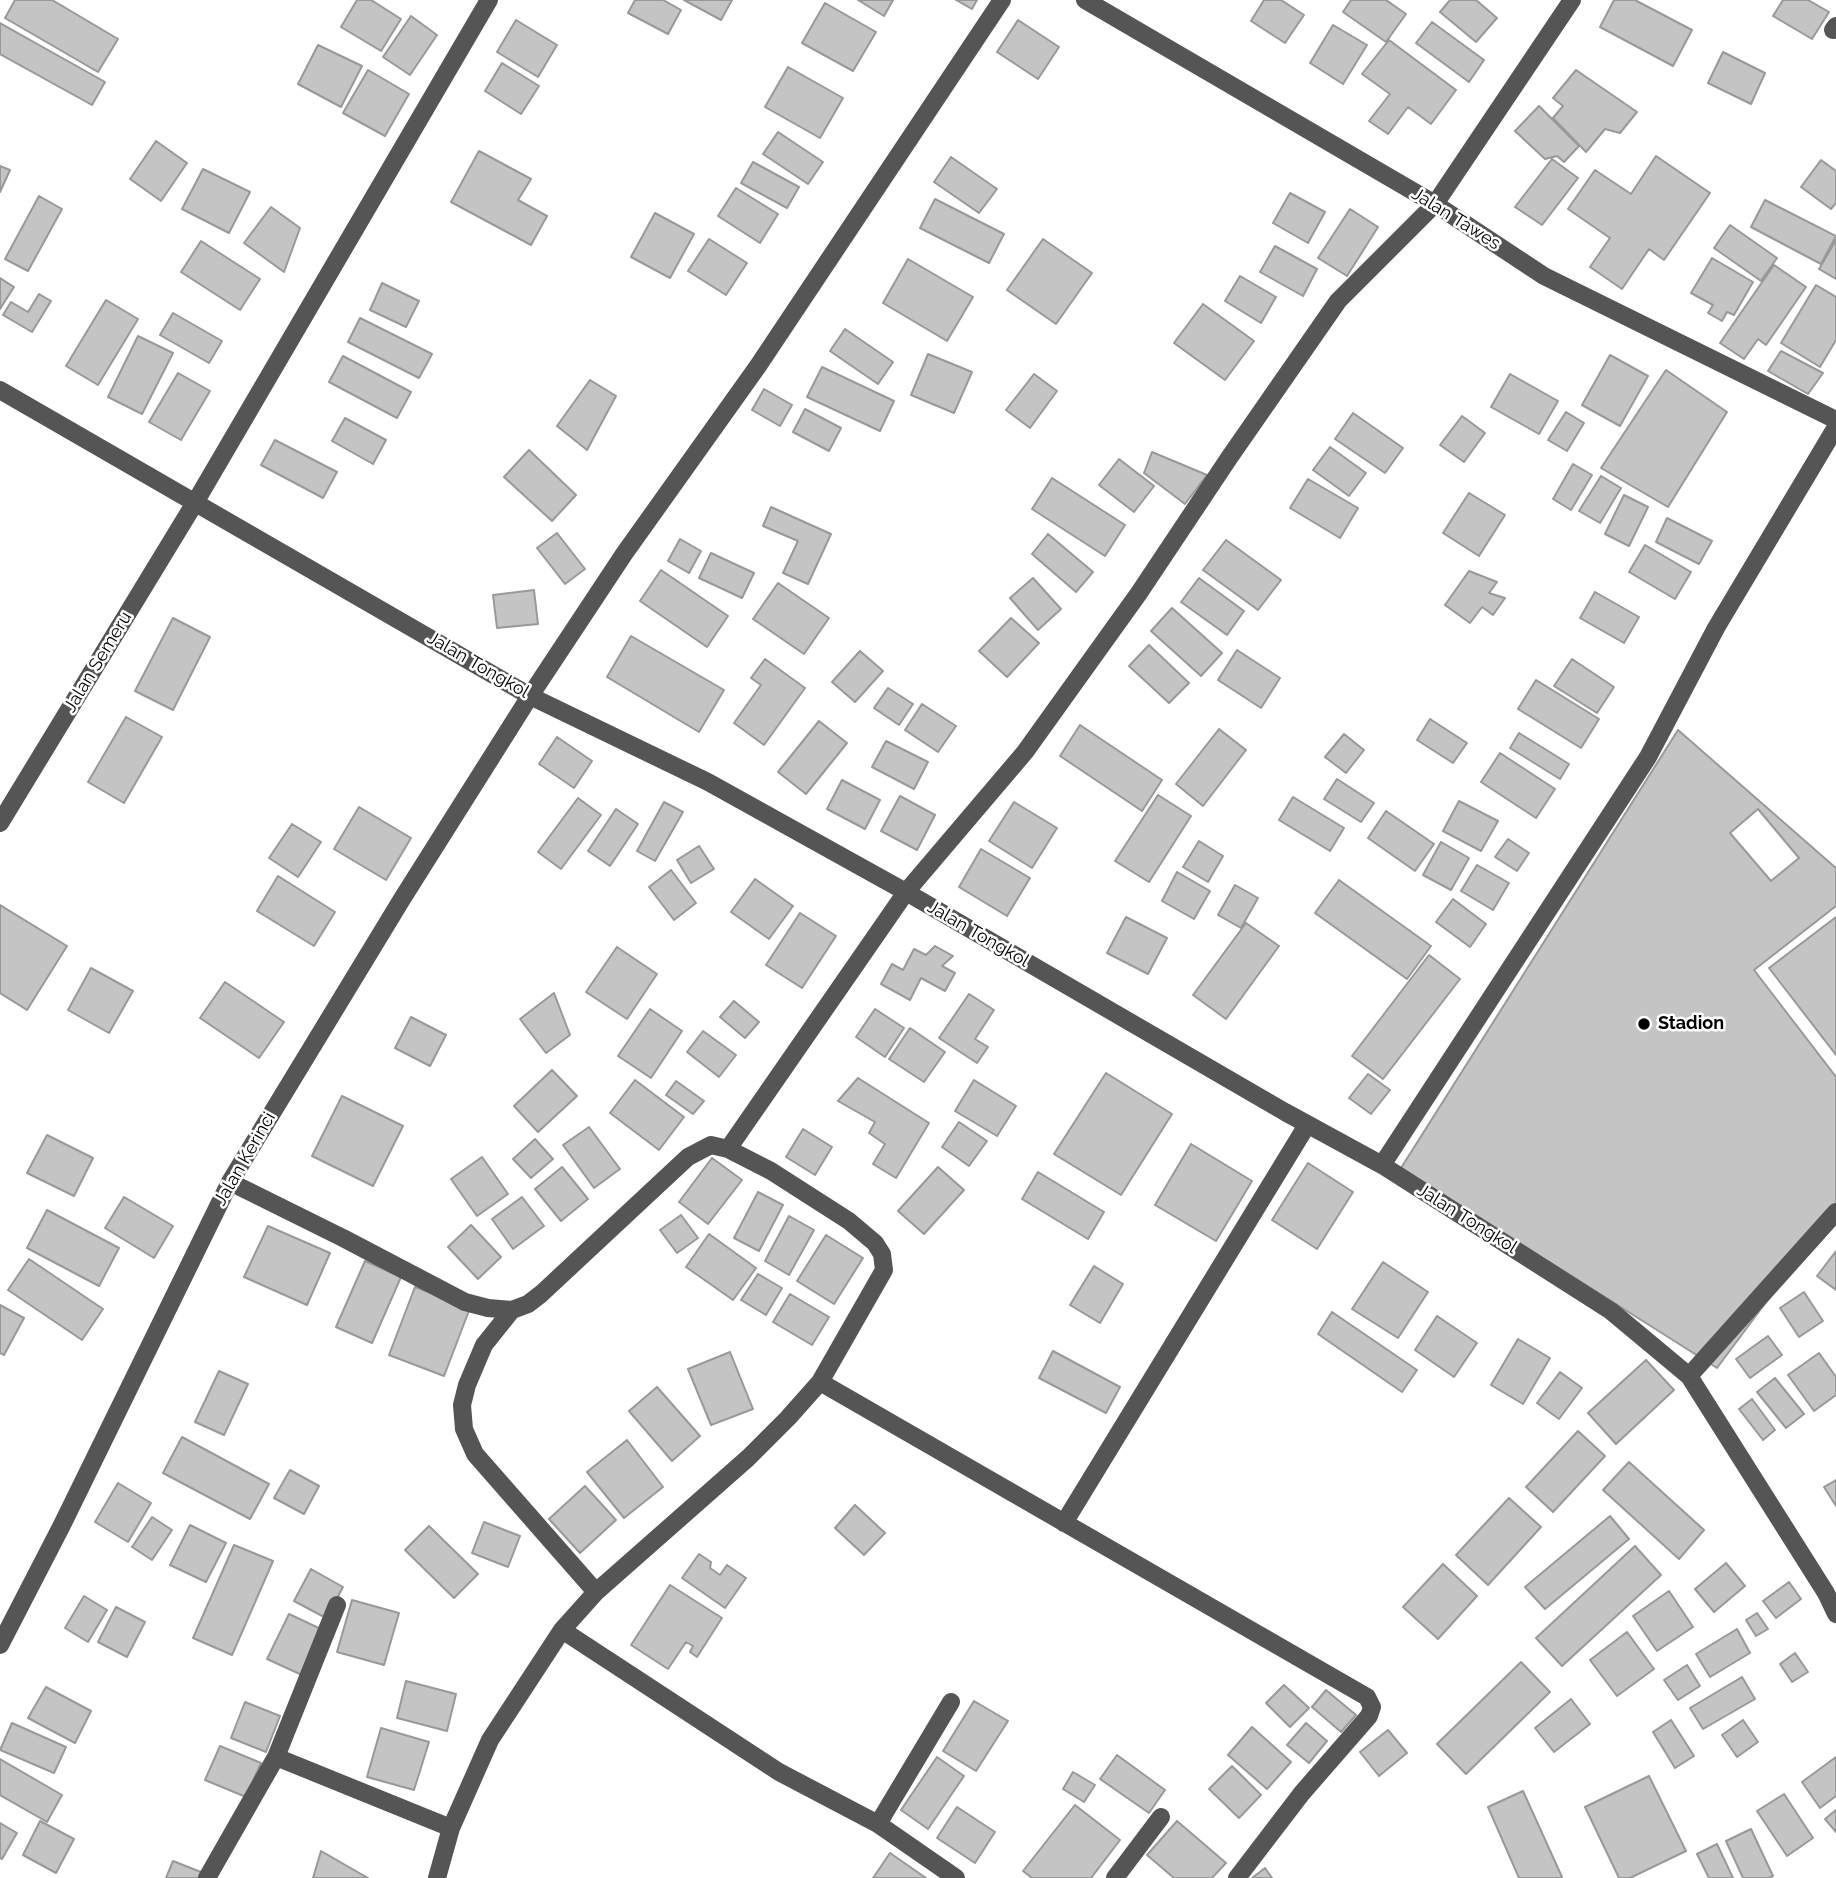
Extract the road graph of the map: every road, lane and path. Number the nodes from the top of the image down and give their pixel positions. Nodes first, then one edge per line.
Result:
1 (489, 0) edge
2 (1002, 0) edge
3 (1085, 0) edge
4 (1572, 0) edge
5 (1435, 204) junction
6 (0, 390) edge
7 (1836, 420) edge
8 (1836, 427) edge
9 (196, 501) junction
10 (530, 696) junction
11 (0, 823) edge
12 (906, 892) junction
13 (1307, 1125) junction
14 (728, 1149) junction
15 (1382, 1165) junction
16 (230, 1182) junction
17 (1836, 1212) edge
18 (512, 1310) junction
19 (1689, 1376) junction
20 (820, 1382) junction
21 (1064, 1524) junction
22 (1831, 1591) edge
23 (596, 1592) junction
24 (337, 1605) dead end
25 (1836, 1614) edge
26 (562, 1630) junction
27 (0, 1645) edge
28 (951, 1702) dead end
29 (276, 1757) junction
30 (1161, 1817) dead end
31 (878, 1824) junction
32 (451, 1828) junction
33 (207, 1878) edge
34 (437, 1878) edge
35 (956, 1878) edge
36 (1115, 1878) edge
37 (1237, 1878) edge

1 - 9 street, Jalan Semeru
2 - 10 street, Jalan Kerinci
3 - 5 street, Jalan Tawes
4 - 5 street
5 - 7 street, Jalan Tawes
5 - 12 street
6 - 9 street, Jalan Tongkol
8 - 15 street
9 - 10 street, Jalan Tongkol
9 - 11 street, Jalan Semeru
10 - 12 street, Jalan Tongkol
10 - 16 street, Jalan Kerinci
12 - 13 street, Jalan Tongkol
12 - 14 street
13 - 15 street, Jalan Tongkol
13 - 21 street
14 - 18 street
14 - 20 street
15 - 19 street, Jalan Tongkol
16 - 18 street
16 - 27 street, Jalan Kerinci
17 - 19 street
18 - 23 street
19 - 22 street, Jalan Tongkol
20 - 21 street
20 - 23 street
21 - 37 street
22 - 25 street, Jalan Tongkol
23 - 26 street
24 - 29 street
26 - 31 street
26 - 32 street
28 - 31 street
29 - 32 street
29 - 33 street
30 - 36 street
31 - 35 street
32 - 34 street

